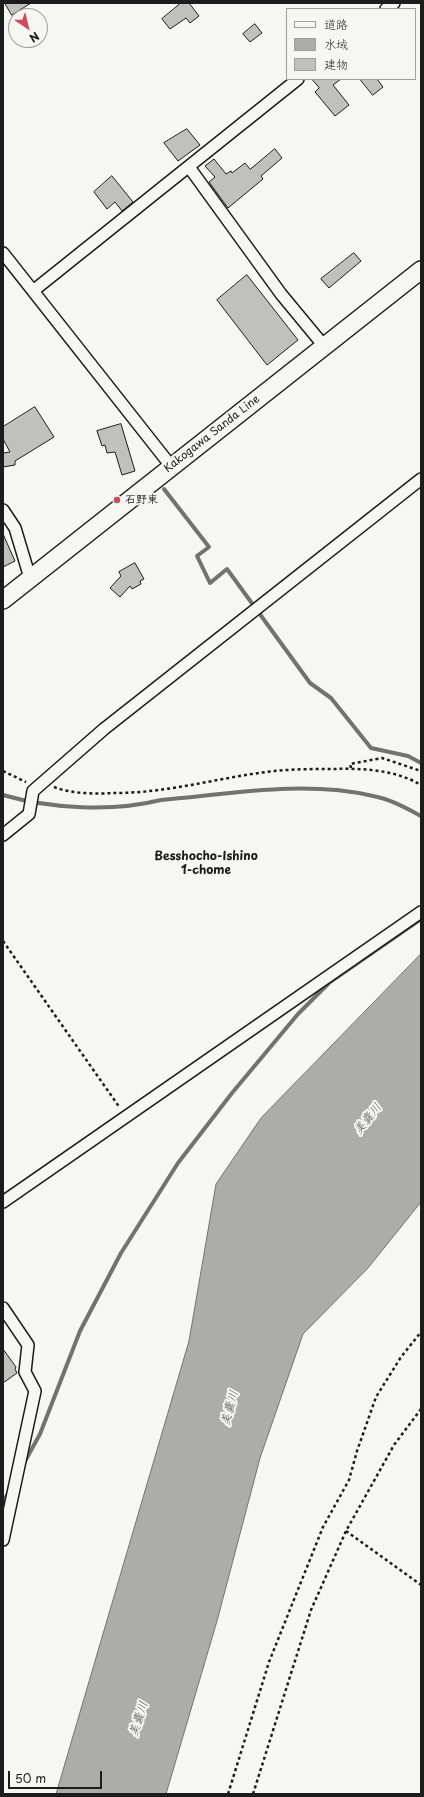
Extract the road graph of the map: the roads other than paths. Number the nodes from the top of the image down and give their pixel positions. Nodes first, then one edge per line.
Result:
1 (297, 80) edge
2 (189, 167) junction
3 (3, 253) edge
4 (421, 270) edge
5 (33, 291) junction
6 (324, 346) junction
7 (171, 466) junction
8 (421, 479) edge
9 (3, 510) edge
10 (30, 578) junction
11 (3, 600) edge
12 (3, 835) edge
13 (421, 912) edge
14 (3, 1202) edge
15 (3, 1308) edge
16 (3, 1540) edge

1 - 2 street
2 - 5 street
2 - 6 street
3 - 5 street
4 - 6 main road, Kakogawa Sanda Line
5 - 7 street
6 - 7 main road, Kakogawa Sanda Line
7 - 10 main road, Kakogawa Sanda Line
8 - 12 street
9 - 10 street
10 - 11 main road, Kakogawa Sanda Line
13 - 14 street
15 - 16 street

